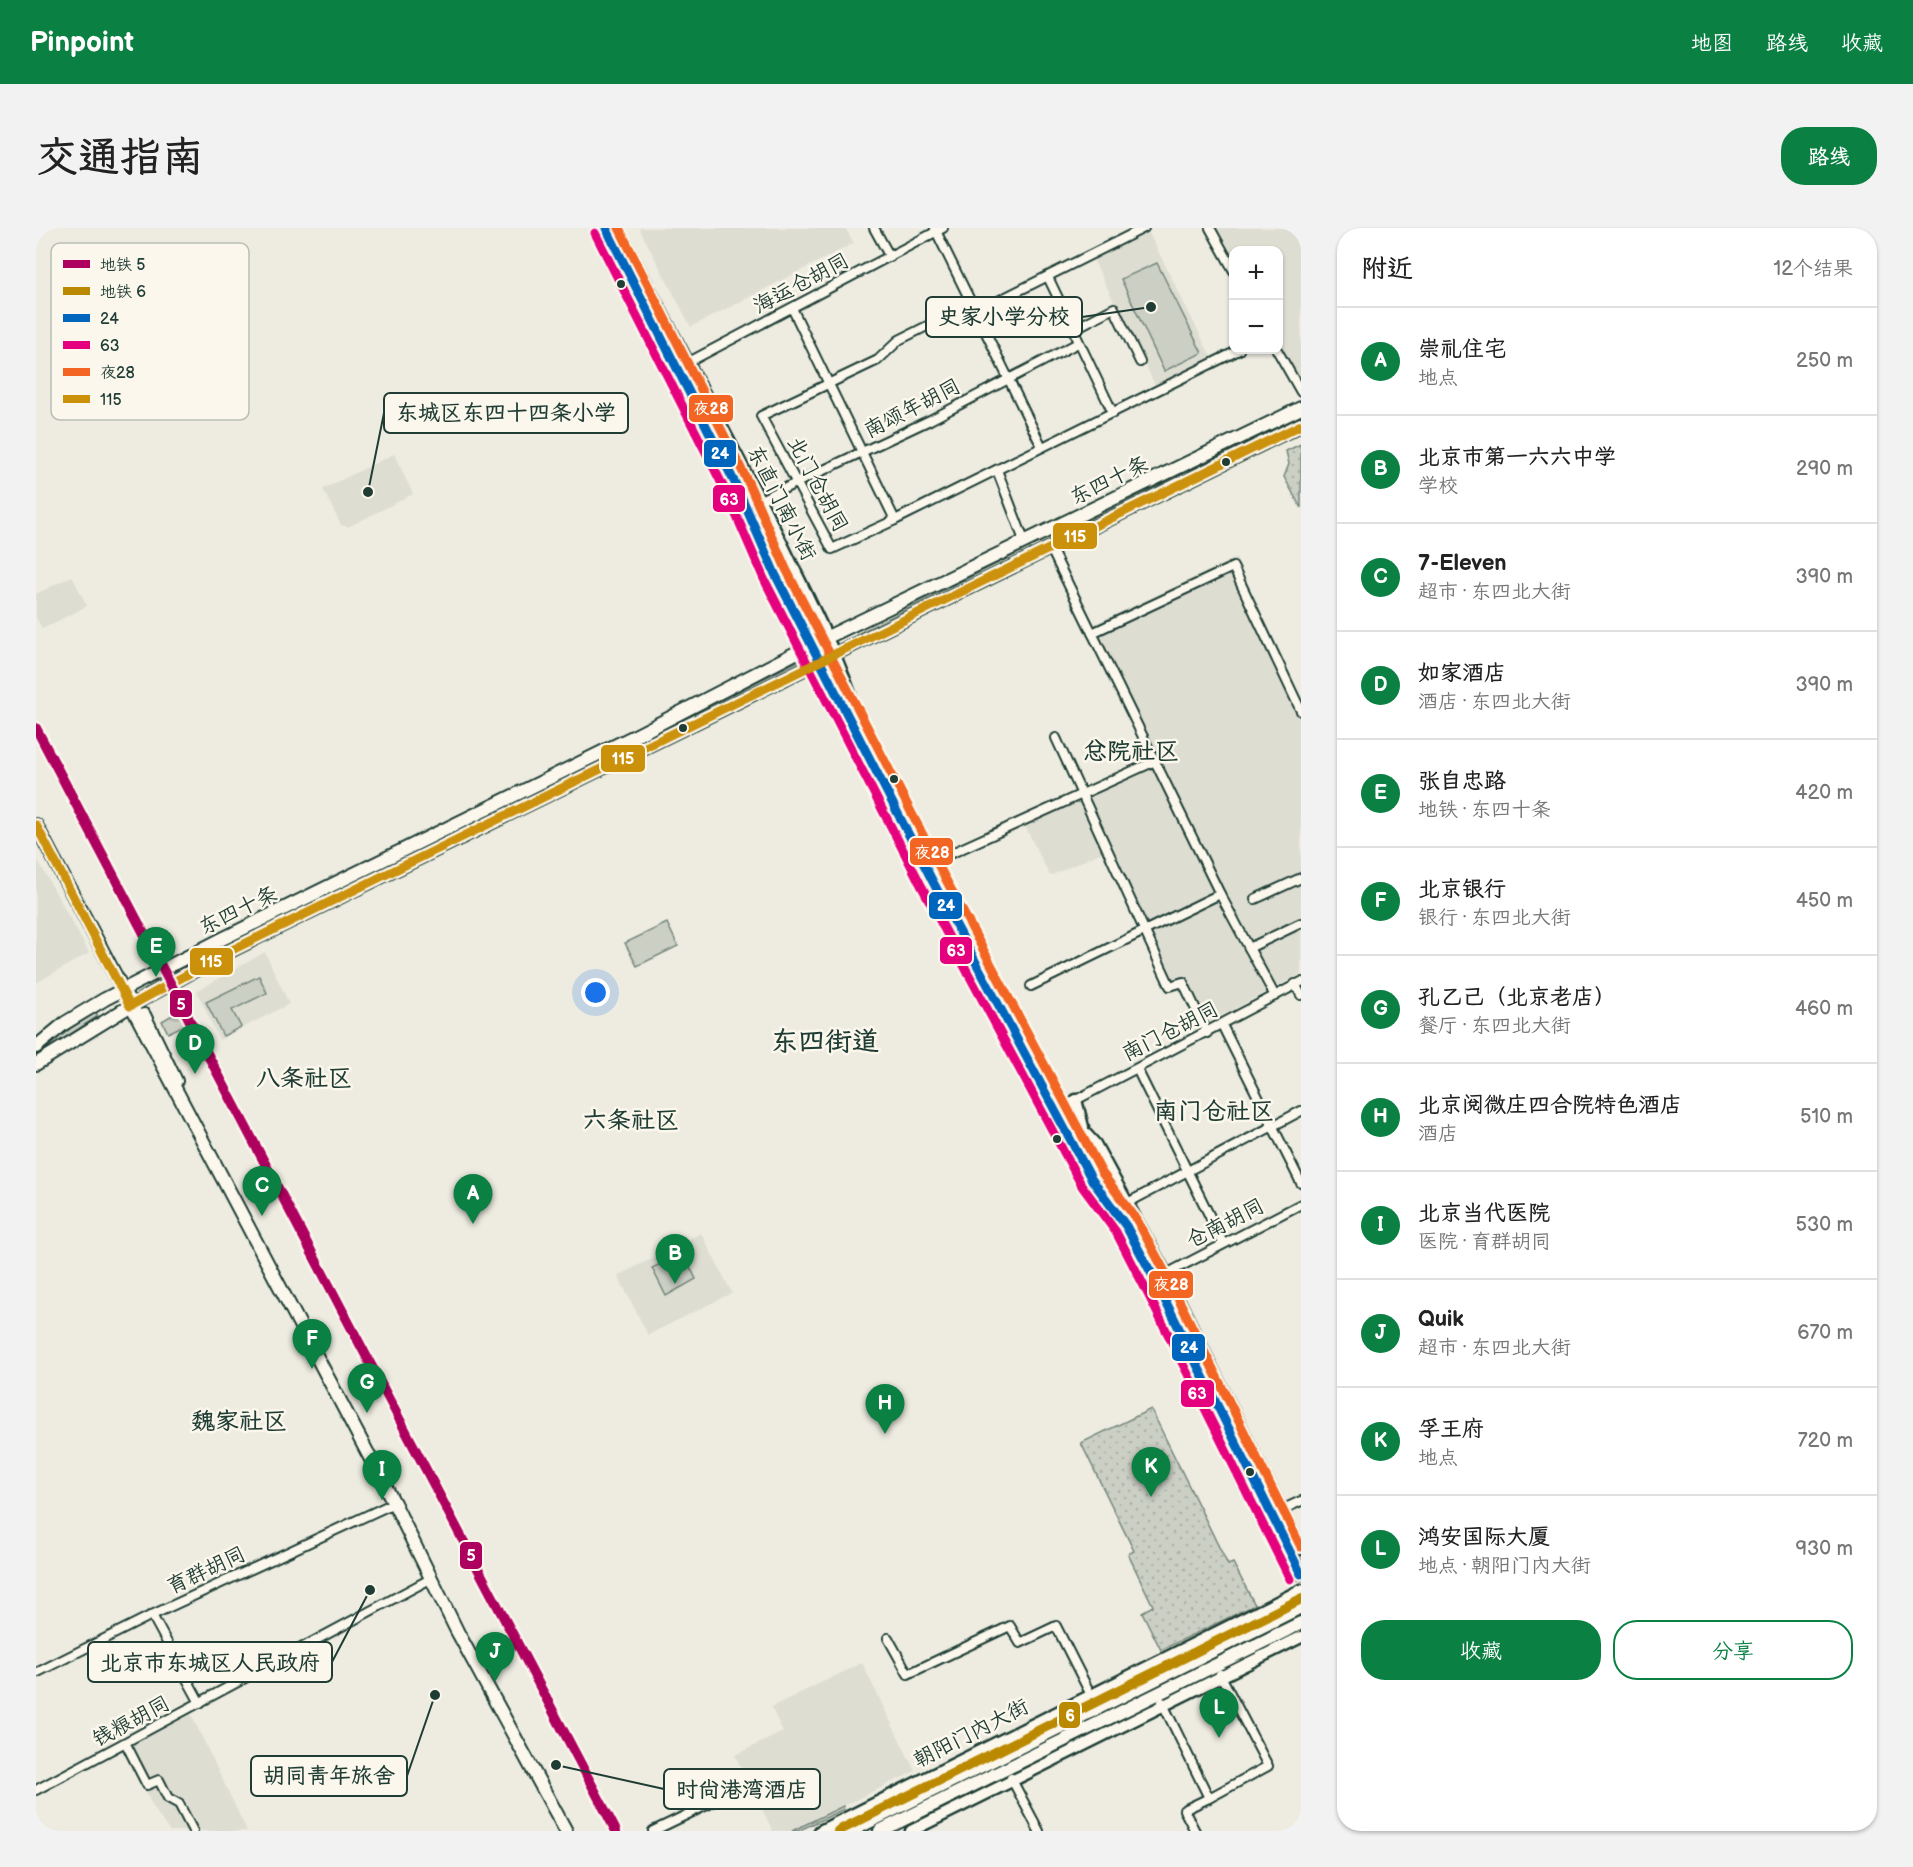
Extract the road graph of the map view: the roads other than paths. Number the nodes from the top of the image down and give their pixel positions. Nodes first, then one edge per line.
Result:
1 (606, 228) edge
2 (618, 228) edge
3 (874, 228) edge
4 (1144, 228) edge
5 (1210, 228) edge
6 (938, 229) edge
7 (890, 257) junction
8 (1229, 264) edge
9 (1048, 277) junction
10 (792, 308) junction
11 (976, 312) junction
12 (1072, 330) junction
13 (1078, 343) junction
14 (1231, 354) edge
15 (1279, 354) edge
16 (1140, 362) dead end
17 (687, 363) junction
18 (676, 369) junction
19 (1010, 378) junction
20 (830, 382) junction
21 (1301, 392) edge
22 (1301, 408) edge
23 (1113, 413) junction
24 (1301, 425) edge
25 (1042, 447) junction
26 (863, 453) junction
27 (997, 470) junction
28 (798, 483) junction
29 (760, 500) junction
30 (896, 520) junction
31 (1025, 543) junction
32 (1051, 549) junction
33 (1092, 633) junction
34 (827, 638) junction
35 (811, 645) junction
36 (832, 655) junction
37 (820, 661) junction
38 (1301, 711) edge
39 (1056, 738) dead end
40 (870, 758) junction
41 (1155, 761) junction
42 (1081, 795) junction
43 (38, 829) edge
44 (952, 853) dead end
45 (1301, 879) edge
46 (1220, 894) junction
47 (1255, 899) dead end
48 (1301, 923) edge
49 (1143, 930) junction
50 (1249, 948) junction
51 (1298, 983) edge
52 (1031, 986) dead end
53 (125, 989) junction
54 (1301, 995) edge
55 (1275, 996) junction
56 (133, 1004) junction
57 (1222, 1025) junction
58 (1207, 1033) junction
59 (36, 1047) edge
60 (36, 1064) edge
61 (1137, 1069) junction
62 (1076, 1100) junction
63 (1055, 1111) junction
64 (1301, 1111) edge
65 (1270, 1126) junction
66 (1084, 1130) junction
67 (1187, 1170) junction
68 (1301, 1184) edge
69 (1127, 1202) junction
70 (1301, 1204) edge
71 (1116, 1209) junction
72 (1223, 1243) junction
73 (1166, 1274) junction
74 (1301, 1501) edge
75 (394, 1503) junction
76 (1277, 1512) junction
77 (1301, 1549) edge
78 (1301, 1574) edge
79 (432, 1578) junction
80 (1301, 1590) edge
81 (1301, 1607) edge
82 (152, 1615) junction
83 (1301, 1623) edge
84 (1301, 1637) edge
85 (888, 1638) dead end
86 (1219, 1671) junction
87 (36, 1673) edge
88 (1156, 1694) junction
89 (1091, 1695) junction
90 (200, 1703) junction
91 (1164, 1705) junction
92 (1098, 1709) junction
93 (126, 1744) junction
94 (1006, 1769) junction
95 (1013, 1780) junction
96 (36, 1791) edge
97 (734, 1792) dead end
98 (1209, 1798) junction
99 (193, 1831) edge
100 (566, 1831) edge
101 (653, 1831) edge
102 (819, 1831) edge
103 (851, 1831) edge
104 (880, 1831) edge
105 (911, 1831) edge
106 (1039, 1831) edge
107 (1195, 1831) edge

1 - 18 main road, 东直门南小街
2 - 17 main road, 东直门南小街
3 - 7 street
4 - 9 street, 北门仓胡同
5 - 8 street
6 - 7 street, 海运仓胡同
6 - 11 street
7 - 10 street, 海运仓胡同
9 - 11 street, 北门仓胡同
9 - 12 street
10 - 17 street, 海运仓胡同
10 - 20 street
11 - 19 street
11 - 20 street, 北门仓胡同
12 - 13 street
12 - 16 street
13 - 19 street, 南颂年胡同
13 - 23 street
14 - 23 street, 北门仓胡同
15 - 21 street
17 - 18 street, 海运仓胡同
17 - 29 main road, 东直门南小街
18 - 35 main road, 东直门南小街
19 - 25 street
19 - 26 street, 南颂年胡同
20 - 26 street
20 - 28 street, 北门仓胡同
22 - 31 main road, 东四十条
23 - 25 street, 北门仓胡同
24 - 32 main road, 东四十条
25 - 27 street, 北门仓胡同
26 - 28 street, 南颂年胡同
26 - 30 street
27 - 30 street, 北门仓胡同
27 - 31 street
28 - 29 street, 南颂年胡同
28 - 30 street, 北门仓胡同
29 - 34 main road, 东直门南小街
31 - 34 main road, 东四十条
32 - 33 street
32 - 36 main road, 东四十条
33 - 38 street
33 - 41 street
34 - 35 main road, 东四十条
34 - 36 main road, 东直门南小街
35 - 37 main road, 东直门南小街
35 - 53 main road, 东四十条
36 - 37 main road, 东四十条
36 - 40 main road, 东直门南小街
37 - 40 main road, 东直门南小街
37 - 56 main road, 东四十条
39 - 42 street
40 - 63 main road
41 - 42 street
41 - 46 street
42 - 44 street
42 - 49 street
43 - 53 main road
45 - 47 street
46 - 49 street
46 - 50 street
48 - 50 street
49 - 52 street
49 - 58 street
50 - 55 street
51 - 54 street
51 - 55 street, 南门仓胡同
53 - 56 main road
53 - 59 main road, 东四十条
55 - 57 street, 南门仓胡同
56 - 60 main road, 东四十条
56 - 75 main road
57 - 58 street, 南门仓胡同
57 - 65 street
58 - 61 street, 南门仓胡同
61 - 62 street, 南门仓胡同
61 - 67 street
62 - 63 street, 南门仓胡同
62 - 66 main road
63 - 66 main road
63 - 71 main road
64 - 65 street
65 - 67 street
65 - 68 street
66 - 69 main road
67 - 69 street
67 - 72 street
69 - 71 street
69 - 73 main road
70 - 72 street, 仓南胡同
71 - 76 main road
72 - 73 street, 仓南胡同
73 - 76 main road
74 - 76 street
75 - 79 main road
75 - 82 street, 育群胡同
76 - 77 main road
76 - 78 main road
79 - 90 street, 钱粮胡同
79 - 100 main road
80 - 89 main road, 朝阳门内大街
81 - 92 main road, 朝阳门内大街
82 - 87 street, 育群胡同
82 - 90 street
83 - 86 main road
84 - 86 main road
85 - 89 street
86 - 88 main road
86 - 91 main road
86 - 98 street
88 - 91 street
88 - 94 main road
89 - 92 street
89 - 102 main road, 朝阳门内大街
90 - 93 street, 钱粮胡同
91 - 95 main road
91 - 98 street
92 - 103 main road, 朝阳门内大街
93 - 96 street, 钱粮胡同
93 - 99 street
94 - 95 street
94 - 104 main road
95 - 105 main road
95 - 106 street
97 - 101 street
98 - 107 street

